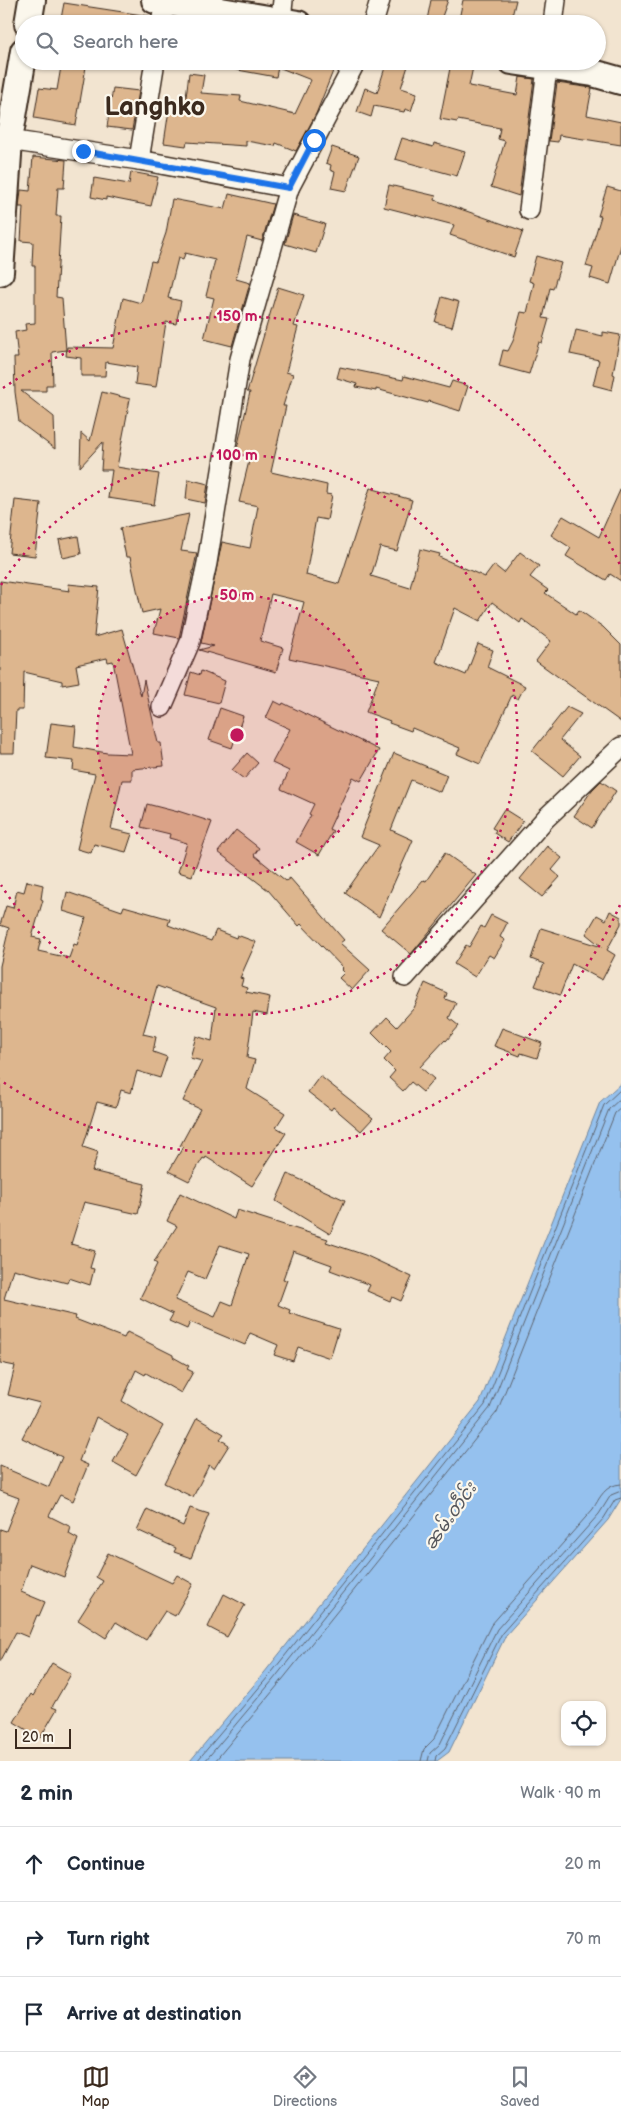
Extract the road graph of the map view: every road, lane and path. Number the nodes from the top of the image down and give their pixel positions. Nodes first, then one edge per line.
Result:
1 (32, 0) edge
2 (380, 0) edge
3 (556, 0) edge
4 (161, 7) edge
5 (30, 15) edge
6 (287, 15) edge
7 (375, 15) edge
8 (554, 15) edge
9 (21, 70) edge
10 (154, 70) edge
11 (351, 70) edge
12 (547, 70) edge
13 (575, 70) edge
14 (621, 80) edge
15 (9, 140) junction
16 (139, 160) junction
17 (289, 188) junction
18 (3, 191) edge
19 (529, 210) dead end
20 (0, 272) edge
21 (162, 708) dead end
22 (621, 747) edge
23 (405, 977) dead end

1 - 5 main road
2 - 7 street
3 - 8 street
4 - 6 main road
9 - 15 main road
10 - 16 street
11 - 17 street
12 - 19 street
13 - 14 main road
15 - 16 street
15 - 18 main road
16 - 17 street
17 - 21 street
18 - 20 main road
22 - 23 street

